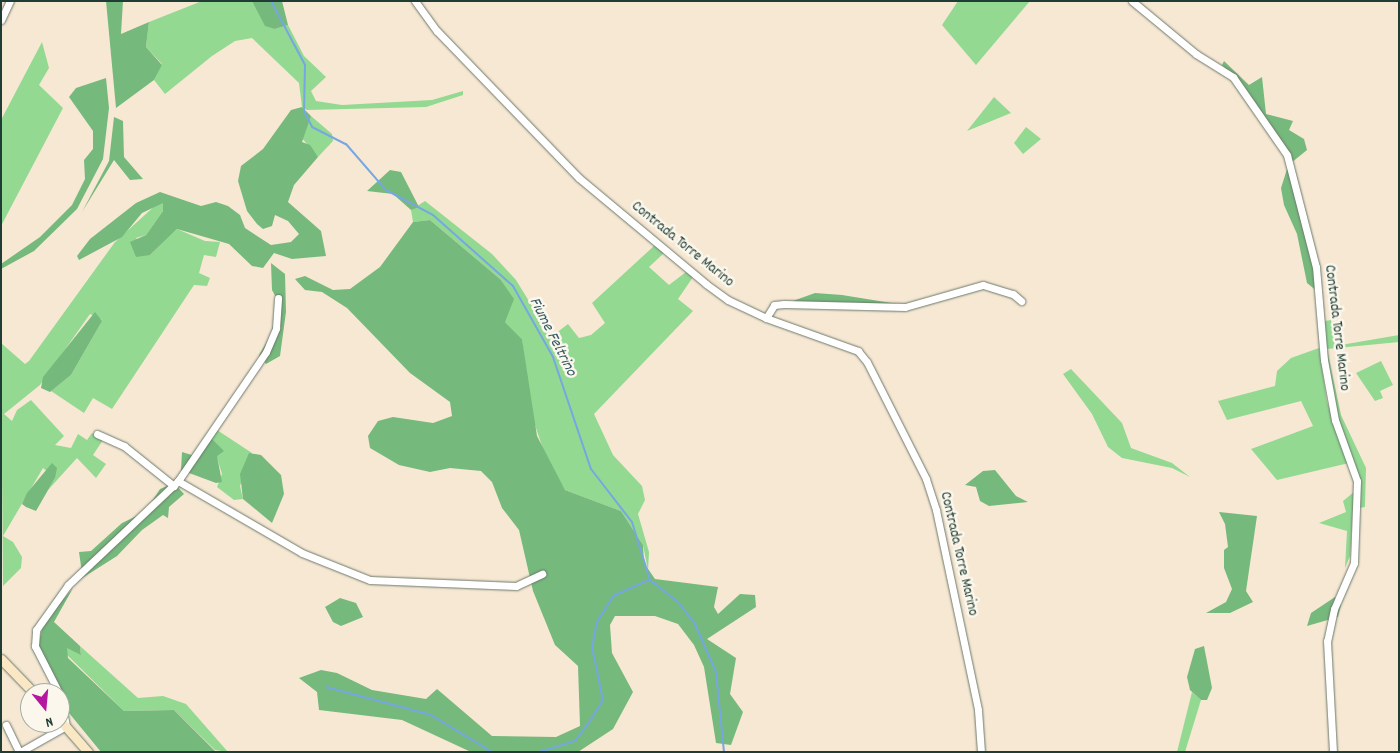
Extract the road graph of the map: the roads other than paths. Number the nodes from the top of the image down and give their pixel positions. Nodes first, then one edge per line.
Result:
1 (10, 1) edge
2 (416, 1) edge
3 (1132, 1) edge
4 (1, 20) edge
5 (278, 298) dead end
6 (1021, 301) dead end
7 (766, 318) junction
8 (97, 434) dead end
9 (176, 483) junction
10 (542, 574) dead end
11 (1, 659) edge
12 (24, 683) edge
13 (54, 683) edge
14 (6, 725) dead end
15 (70, 731) edge
16 (48, 733) edge
17 (20, 752) edge
18 (88, 752) edge
19 (981, 752) edge
20 (1333, 752) edge

1 - 4 street
2 - 7 street, Contrada Torre Marino
3 - 20 street, Contrada Torre Marino
5 - 9 street
6 - 7 street
7 - 19 street, Contrada Torre Marino
8 - 9 street
9 - 10 street
9 - 13 street
11 - 12 street
14 - 17 street
15 - 18 street
16 - 17 street

